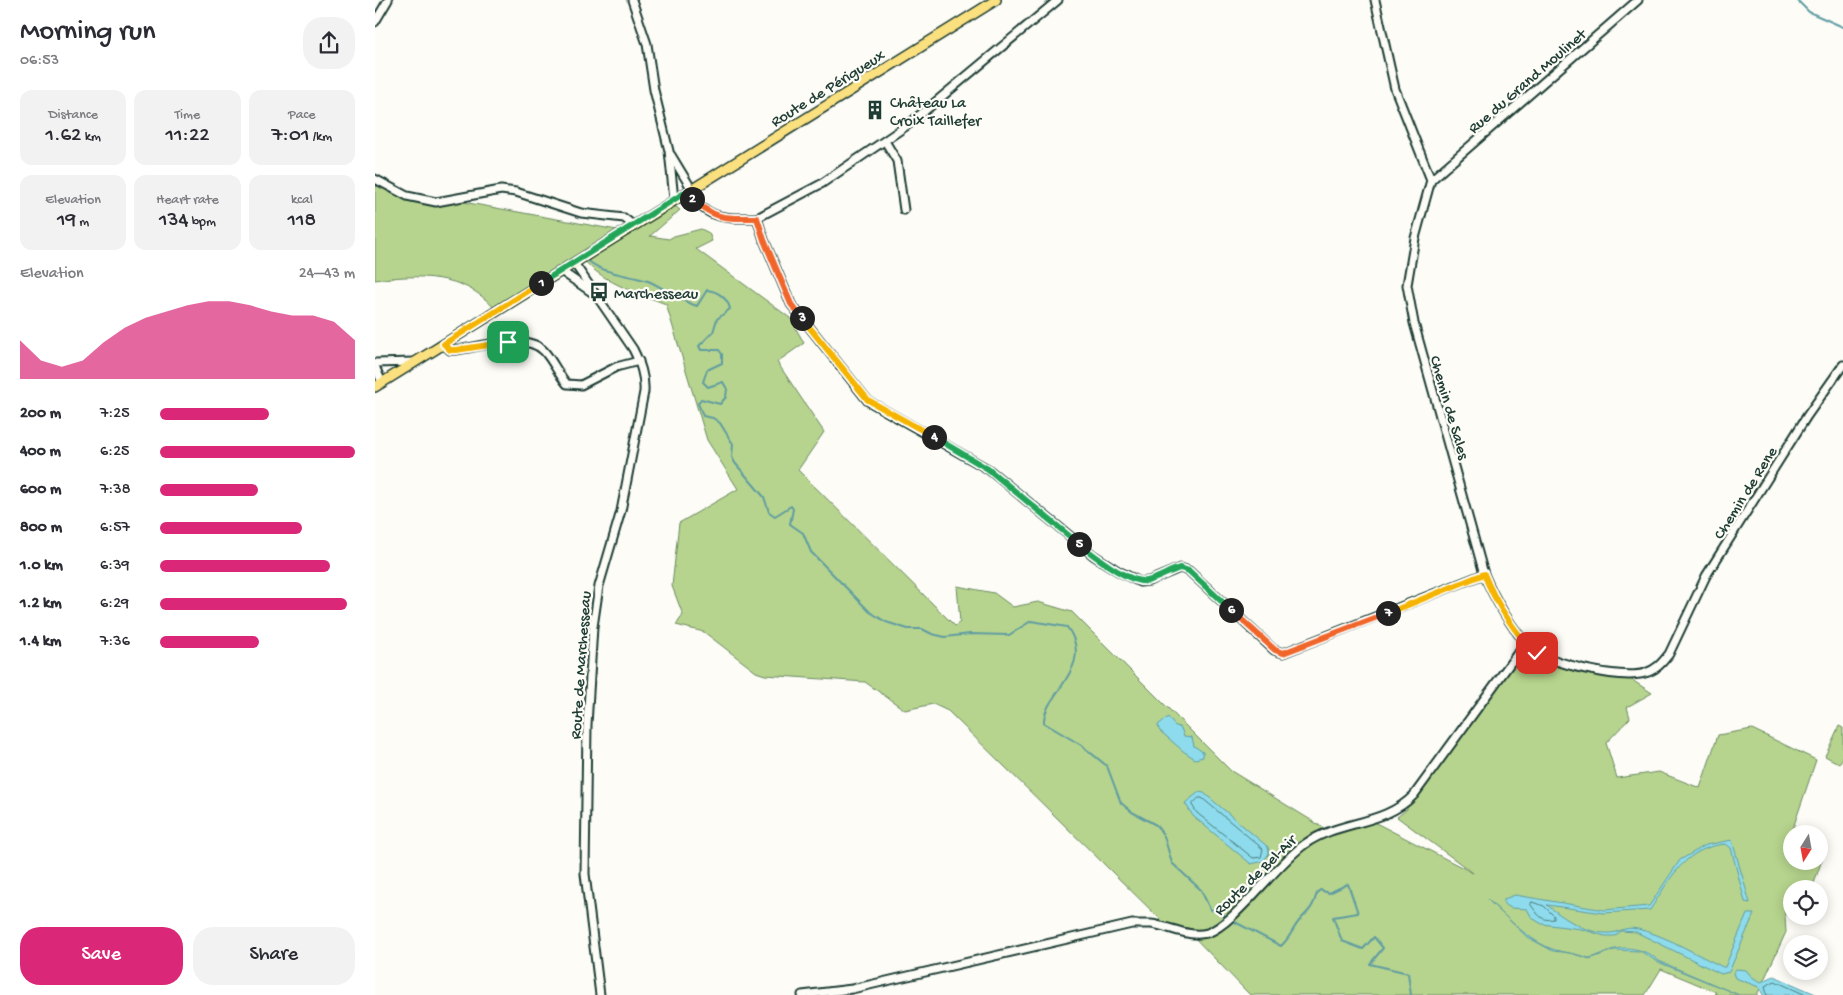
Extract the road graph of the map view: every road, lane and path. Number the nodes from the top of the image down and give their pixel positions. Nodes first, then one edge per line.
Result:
1 (388, 0) edge
2 (632, 0) edge
3 (996, 0) edge
4 (1058, 0) edge
5 (1375, 0) edge
6 (1638, 0) edge
7 (375, 22) edge
8 (885, 141) junction
9 (669, 150) junction
10 (375, 179) edge
11 (1431, 180) junction
12 (688, 190) junction
13 (674, 199) junction
14 (904, 210) dead end
15 (757, 218) junction
16 (633, 225) junction
17 (581, 258) junction
18 (561, 271) junction
19 (596, 295) junction
20 (444, 344) junction
21 (639, 361) junction
22 (417, 362) junction
23 (375, 365) edge
24 (1843, 365) edge
25 (379, 385) edge
26 (1484, 574) junction
27 (1677, 638) joint
28 (1525, 643) junction
29 (600, 995) edge
30 (802, 995) edge

1 - 7 street
2 - 9 street
3 - 12 main road, Route de Périgueux
4 - 8 street
5 - 11 street
6 - 11 street, Rue du Grand Moulinet
8 - 14 street
8 - 15 street
9 - 12 street
9 - 13 street
10 - 16 street
11 - 26 street, Chemin de Sales
12 - 13 main road, Route de Périgueux
12 - 15 street
13 - 16 main road, Route de Périgueux
15 - 26 street
16 - 17 main road, Route de Périgueux
17 - 18 main road, Route de Périgueux
17 - 19 street, Route de Marchesseau
18 - 19 street
18 - 20 main road, Route de Périgueux
19 - 21 street, Route de Marchesseau
20 - 21 street
20 - 22 main road, Route de Périgueux
21 - 29 street, Route de Marchesseau
22 - 23 street
22 - 25 main road, Route de Périgueux
23 - 25 street
24 - 27 street, Chemin de Rene
26 - 28 street, Chemin de Sales
27 - 28 street, Chemin de Sales
28 - 30 street, Route de Bel-Air

